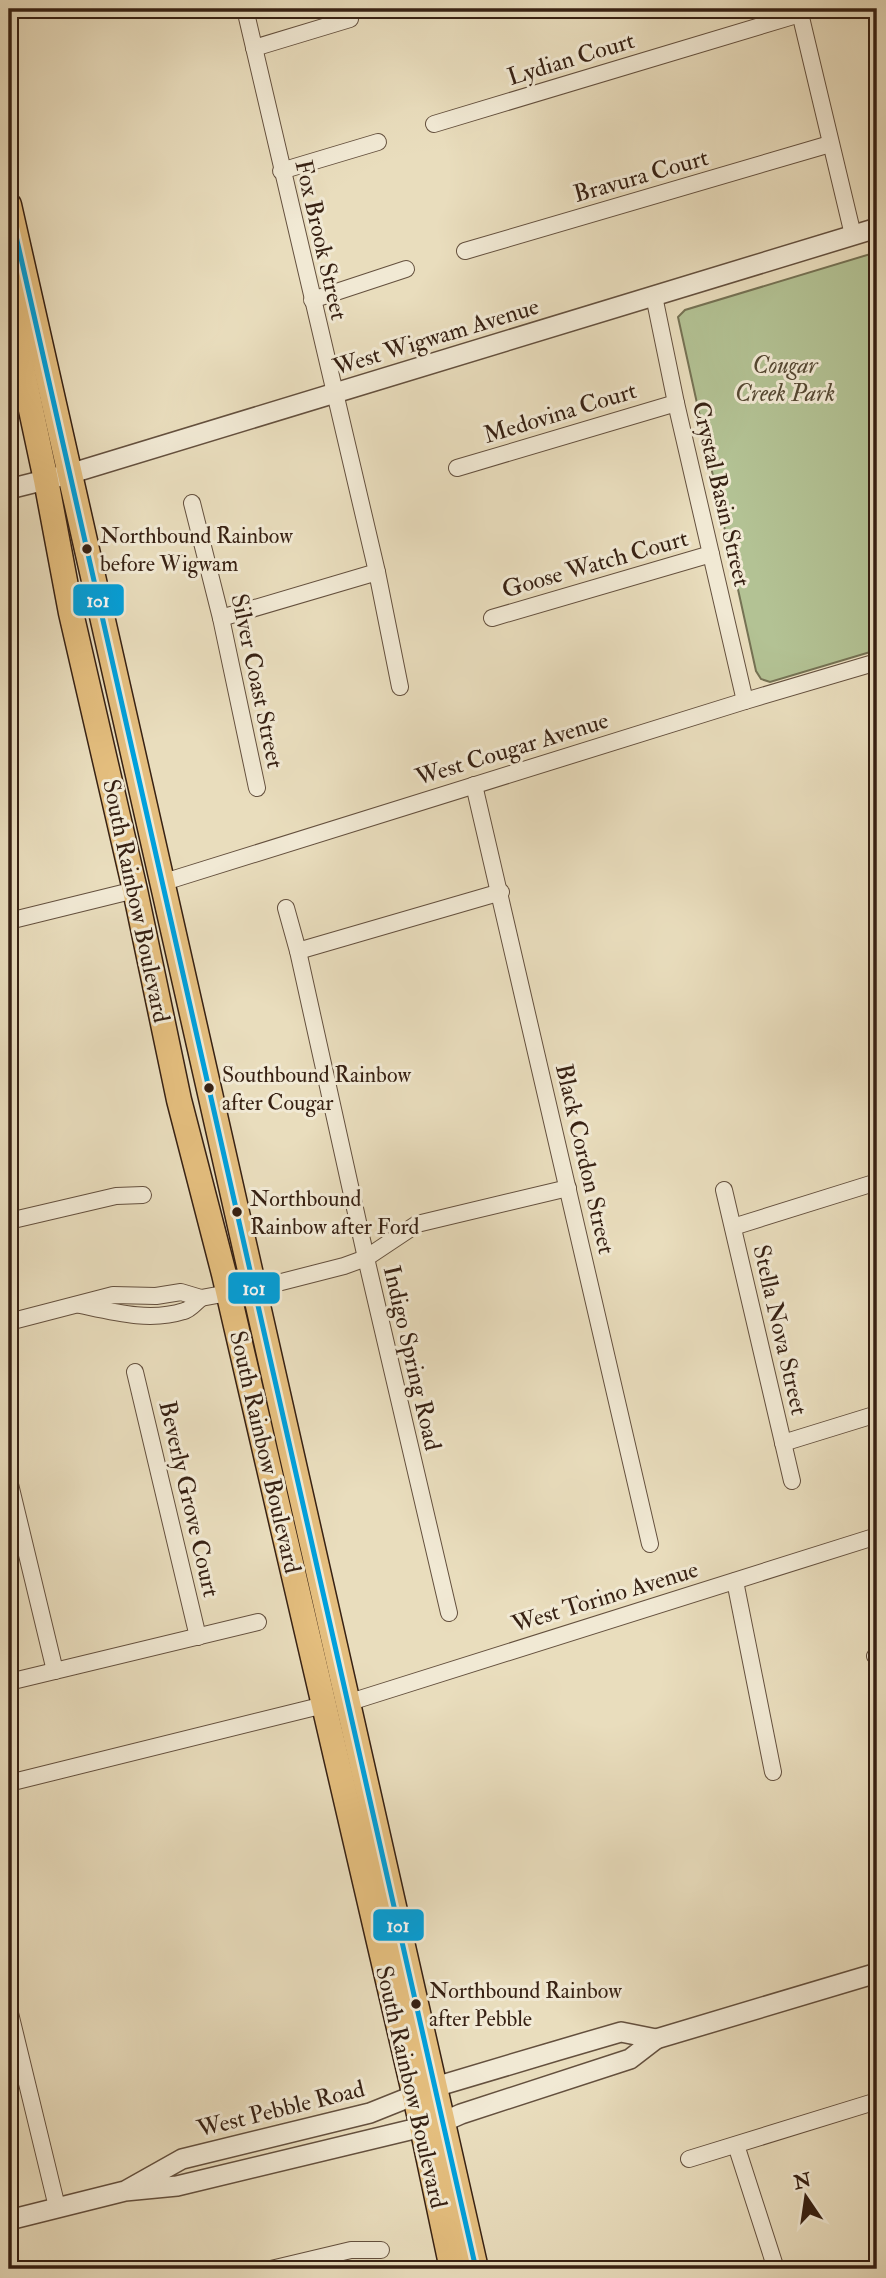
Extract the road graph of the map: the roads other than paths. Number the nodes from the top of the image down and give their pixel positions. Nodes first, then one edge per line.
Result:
1 (245, 9) edge
2 (800, 11) edge
3 (350, 19) dead end
4 (254, 48) junction
5 (434, 124) dead end
6 (378, 142) dead end
7 (830, 144) junction
8 (281, 171) junction
9 (9, 205) edge
10 (877, 228) edge
11 (853, 235) junction
12 (465, 251) dead end
13 (406, 269) dead end
14 (654, 296) junction
15 (312, 300) junction
16 (9, 307) edge
17 (335, 393) junction
18 (676, 403) junction
19 (457, 468) dead end
20 (57, 477) junction
21 (9, 489) edge
22 (192, 503) dead end
23 (711, 554) junction
24 (377, 572) junction
25 (221, 618) junction
26 (492, 618) dead end
27 (877, 662) edge
28 (400, 687) dead end
29 (745, 701) junction
30 (107, 768) junction
31 (474, 785) junction
32 (257, 788) dead end
33 (161, 883) junction
34 (135, 890) junction
35 (501, 892) junction
36 (286, 908) dead end
37 (9, 921) edge
38 (298, 951) junction
39 (191, 1015) junction
40 (877, 1182) edge
41 (568, 1188) junction
42 (202, 1190) junction
43 (724, 1190) dead end
44 (143, 1195) dead end
45 (9, 1221) edge
46 (733, 1227) junction
47 (366, 1258) junction
48 (254, 1289) junction
49 (228, 1293) junction
50 (9, 1322) edge
51 (135, 1373) dead end
52 (281, 1411) junction
53 (877, 1414) edge
54 (783, 1443) junction
55 (792, 1481) dead end
56 (9, 1482) edge
57 (877, 1536) edge
58 (650, 1545) dead end
59 (734, 1581) junction
60 (449, 1613) dead end
61 (258, 1622) dead end
62 (198, 1637) junction
63 (55, 1671) junction
64 (9, 1682) edge
65 (336, 1704) junction
66 (773, 1772) dead end
67 (9, 1783) edge
68 (877, 1973) edge
69 (9, 2009) edge
70 (656, 2039) junction
71 (425, 2092) junction
72 (877, 2101) edge
73 (432, 2124) junction
74 (736, 2145) junction
75 (688, 2159) dead end
76 (125, 2191) junction
77 (57, 2207) junction
78 (9, 2220) edge
79 (381, 2250) dead end
80 (271, 2269) edge
81 (452, 2269) edge
82 (476, 2269) edge
83 (776, 2269) edge

1 - 4 street, Fox Brook Street
2 - 5 street, Lydian Court
2 - 7 street
3 - 4 street
4 - 8 street, Fox Brook Street
6 - 8 street
7 - 11 street
7 - 12 street, Bravura Court
8 - 15 street, Fox Brook Street
9 - 20 main road, South Rainbow Boulevard
10 - 11 street, West Wigwam Avenue
11 - 14 street, West Wigwam Avenue
13 - 15 street
14 - 17 street, West Wigwam Avenue
14 - 18 street, Crystal Basin Street
15 - 17 street, Fox Brook Street
16 - 20 main road, South Rainbow Boulevard
17 - 20 street, West Wigwam Avenue
17 - 24 street, Fox Brook Street
18 - 19 street, Medovina Court
18 - 23 street, Crystal Basin Street
20 - 21 street, West Wigwam Avenue
20 - 30 main road, South Rainbow Boulevard
20 - 33 main road, South Rainbow Boulevard
22 - 25 street, Silver Coast Street
23 - 26 street, Goose Watch Court
23 - 29 street, Crystal Basin Street
24 - 25 street
24 - 28 street, Fox Brook Street
25 - 32 street, Silver Coast Street
27 - 29 street, West Cougar Avenue
29 - 31 street, West Cougar Avenue
30 - 33 main road
30 - 34 main road, South Rainbow Boulevard
31 - 33 street, West Cougar Avenue
31 - 35 street, Black Cordon Street
33 - 39 main road, South Rainbow Boulevard
34 - 37 street
34 - 39 main road
34 - 42 main road, South Rainbow Boulevard
35 - 38 street
35 - 41 street, Black Cordon Street
36 - 38 street, Indigo Spring Road
38 - 47 street, Indigo Spring Road
39 - 48 main road, South Rainbow Boulevard
40 - 46 street
41 - 47 street
41 - 58 street, Black Cordon Street
42 - 48 main road
42 - 49 main road, South Rainbow Boulevard
43 - 46 street, Stella Nova Street
44 - 45 street
46 - 54 street, Stella Nova Street
47 - 48 street
47 - 60 street, Indigo Spring Road
48 - 52 main road, South Rainbow Boulevard
49 - 50 street
49 - 52 main road
49 - 65 main road, South Rainbow Boulevard
51 - 62 street, Beverly Grove Court
52 - 65 main road, South Rainbow Boulevard
53 - 54 street
54 - 55 street, Stella Nova Street
56 - 63 street
57 - 59 street, West Torino Avenue
59 - 65 street, West Torino Avenue
59 - 66 street
61 - 62 street
62 - 63 street
63 - 64 street
65 - 67 street, West Torino Avenue
65 - 71 main road, South Rainbow Boulevard
65 - 71 main road, South Rainbow Boulevard
68 - 70 street, West Pebble Road
69 - 77 street
70 - 71 street, West Pebble Road
70 - 73 street, West Pebble Road
71 - 73 main road, South Rainbow Boulevard
71 - 76 street, West Pebble Road
72 - 74 street
73 - 76 street, West Pebble Road
73 - 81 main road, South Rainbow Boulevard
73 - 82 main road, South Rainbow Boulevard
74 - 75 street
74 - 83 street
76 - 77 street, West Pebble Road
77 - 78 street, West Pebble Road
79 - 80 street

